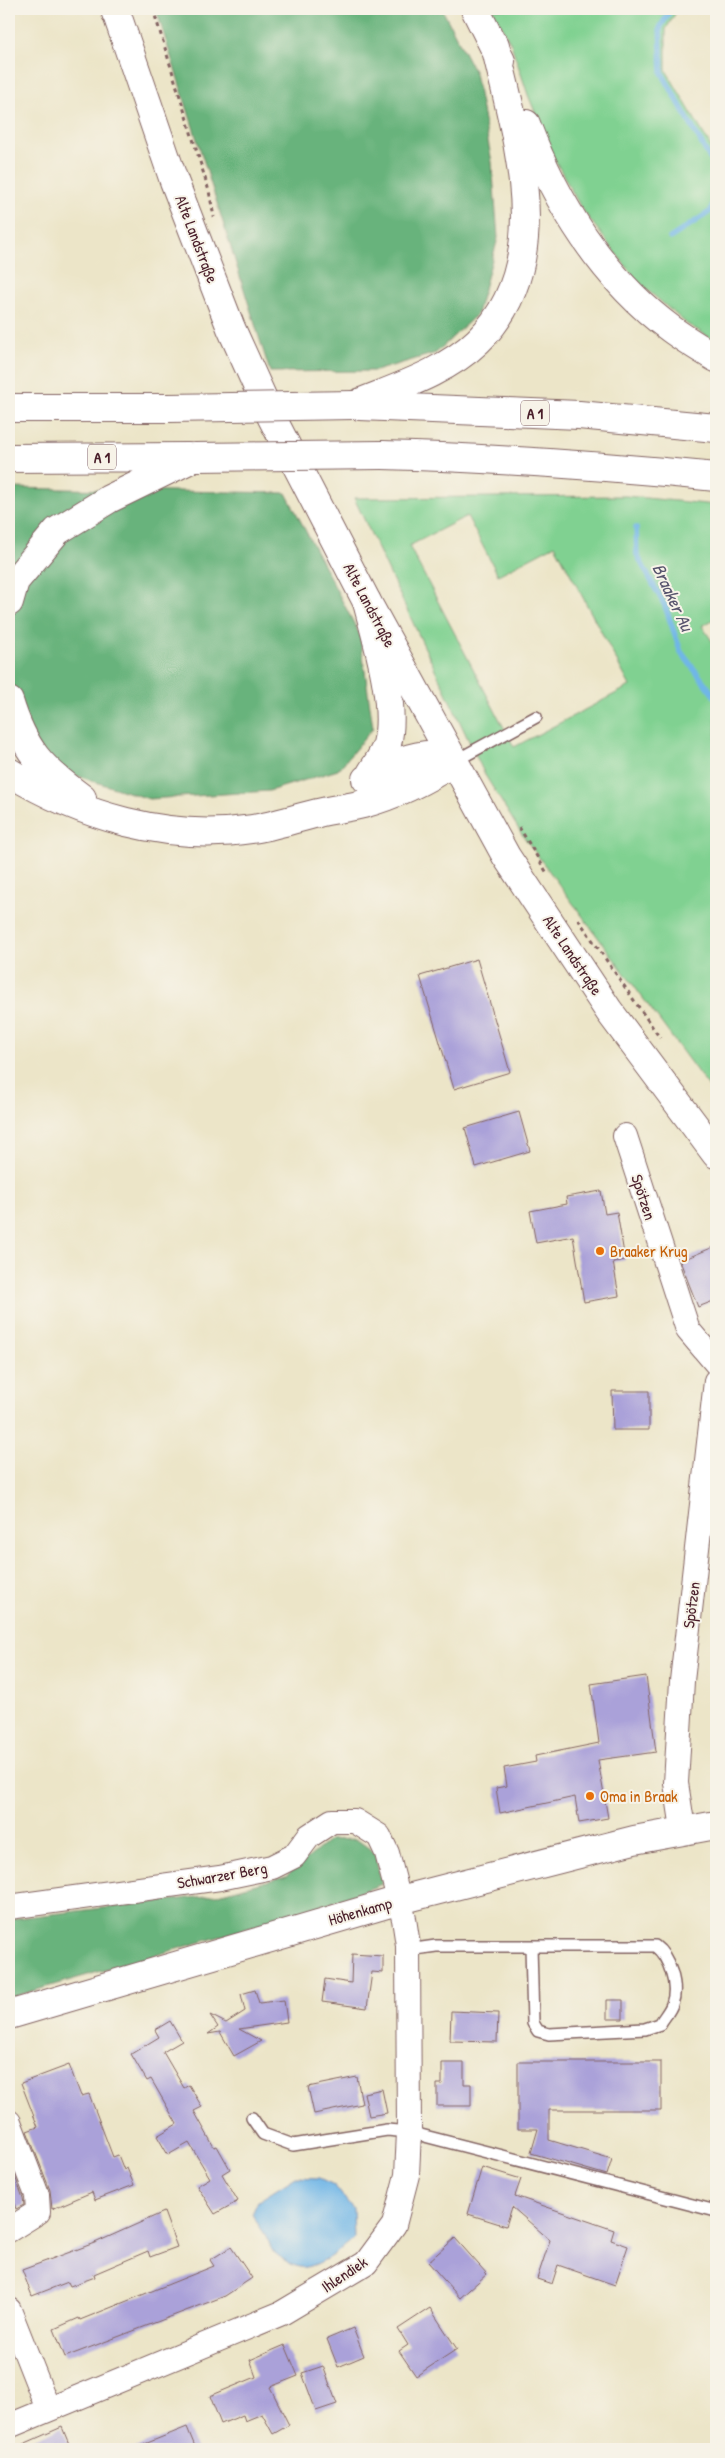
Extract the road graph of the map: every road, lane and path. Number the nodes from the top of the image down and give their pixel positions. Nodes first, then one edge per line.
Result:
1 (153, 9) edge
2 (475, 9) edge
3 (116, 10) edge
4 (495, 45) junction
5 (216, 226) dead end
6 (716, 358) edge
7 (354, 405) junction
8 (9, 408) edge
9 (716, 428) edge
10 (195, 457) junction
11 (9, 458) edge
12 (716, 477) edge
13 (9, 602) edge
14 (367, 602) junction
15 (9, 701) edge
16 (536, 717) dead end
17 (455, 761) junction
18 (9, 772) edge
19 (370, 775) junction
20 (318, 813) junction
21 (108, 816) junction
22 (518, 826) dead end
23 (548, 874) dead end
24 (576, 915) dead end
25 (666, 1045) dead end
26 (625, 1136) dead end
27 (716, 1154) edge
28 (716, 1363) edge
29 (716, 1381) edge
30 (716, 1825) edge
31 (683, 1830) junction
32 (400, 1900) junction
33 (9, 1907) edge
34 (531, 1946) junction
35 (408, 1950) junction
36 (9, 2015) edge
37 (252, 2118) dead end
38 (9, 2122) edge
39 (409, 2132) junction
40 (716, 2211) edge
41 (9, 2230) edge
42 (9, 2310) edge
43 (48, 2409) junction
44 (9, 2426) edge

1 - 5 path
2 - 4 main road
3 - 14 main road, Alte Landstraße
4 - 6 main road
4 - 7 main road
7 - 8 main road, A 1, bridge
7 - 9 main road, A 1
10 - 11 main road, A 1
10 - 12 main road, A 1, bridge
10 - 13 main road
14 - 17 main road, Alte Landstraße
14 - 19 main road
15 - 21 main road
16 - 17 lane
17 - 19 main road
17 - 20 main road
17 - 27 main road, Alte Landstraße
18 - 21 main road
19 - 20 main road
20 - 21 main road
22 - 23 path
24 - 25 path
26 - 28 street, Spötzen
29 - 31 street, Spötzen
30 - 31 main road, Höhenkamp
31 - 32 main road, Höhenkamp
32 - 33 street, Schwarzer Berg
32 - 35 street, Ihlendiek
32 - 36 main road, Höhenkamp
34 - 34 lane
34 - 35 lane
35 - 39 street, Ihlendiek
37 - 39 lane
38 - 41 street
39 - 40 lane
39 - 43 street, Ihlendiek
42 - 43 street
43 - 44 street, Ihlendiek

